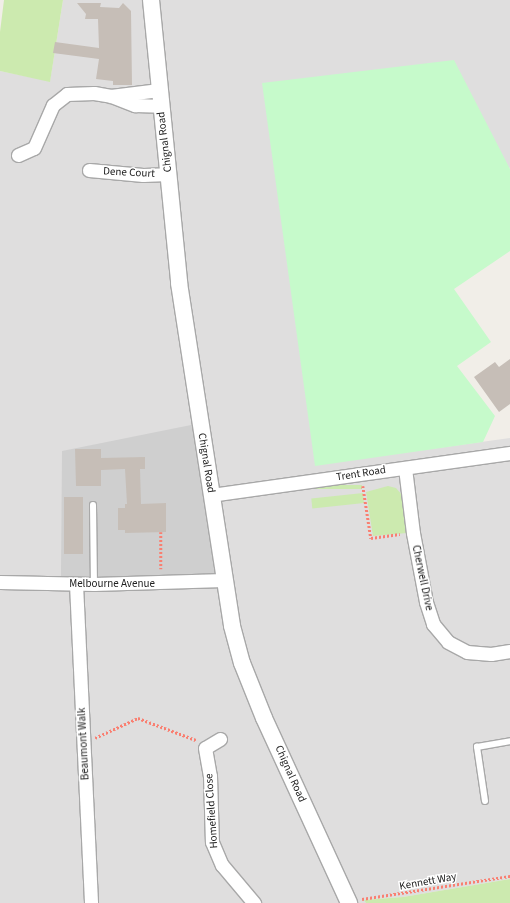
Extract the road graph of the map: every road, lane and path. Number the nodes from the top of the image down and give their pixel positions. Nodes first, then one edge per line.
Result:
1 (151, 0) edge
2 (159, 90) junction
3 (111, 96) junction
4 (160, 106) junction
5 (18, 155) dead end
6 (89, 170) dead end
7 (168, 174) junction
8 (510, 453) edge
9 (405, 468) junction
10 (361, 475) junction
11 (211, 495) junction
12 (93, 505) dead end
13 (161, 532) dead end
14 (413, 533) junction
15 (224, 580) junction
16 (0, 582) edge
17 (76, 584) junction
18 (94, 584) junction
19 (160, 584) junction
20 (510, 651) edge
21 (220, 739) dead end
22 (510, 741) edge
23 (84, 743) junction
24 (207, 745) junction
25 (485, 801) dead end
26 (510, 876) edge
27 (348, 902) edge
28 (91, 903) edge
29 (254, 903) edge

1 - 2 street, Chignal Road
2 - 3 street
2 - 4 street, Chignal Road
3 - 4 street
3 - 5 street
4 - 7 street, Chignal Road
6 - 7 street, Dene Court
7 - 11 street, Chignal Road
8 - 9 street, Trent Road
9 - 10 street, Trent Road
9 - 14 street, Cherwell Drive
10 - 11 street, Trent Road
10 - 14 path
11 - 15 street, Chignal Road
12 - 18 lane
13 - 19 path
14 - 20 street, Cherwell Drive
15 - 19 street, Melbourne Avenue
15 - 27 street, Chignal Road
16 - 17 street, Melbourne Avenue
17 - 18 street, Melbourne Avenue
17 - 23 street, Beaumont Walk
18 - 19 street, Melbourne Avenue
21 - 24 street
22 - 25 lane
23 - 24 path
23 - 28 street, Beaumont Walk
24 - 29 street, Homefield Close
26 - 27 path, Kennett Way

